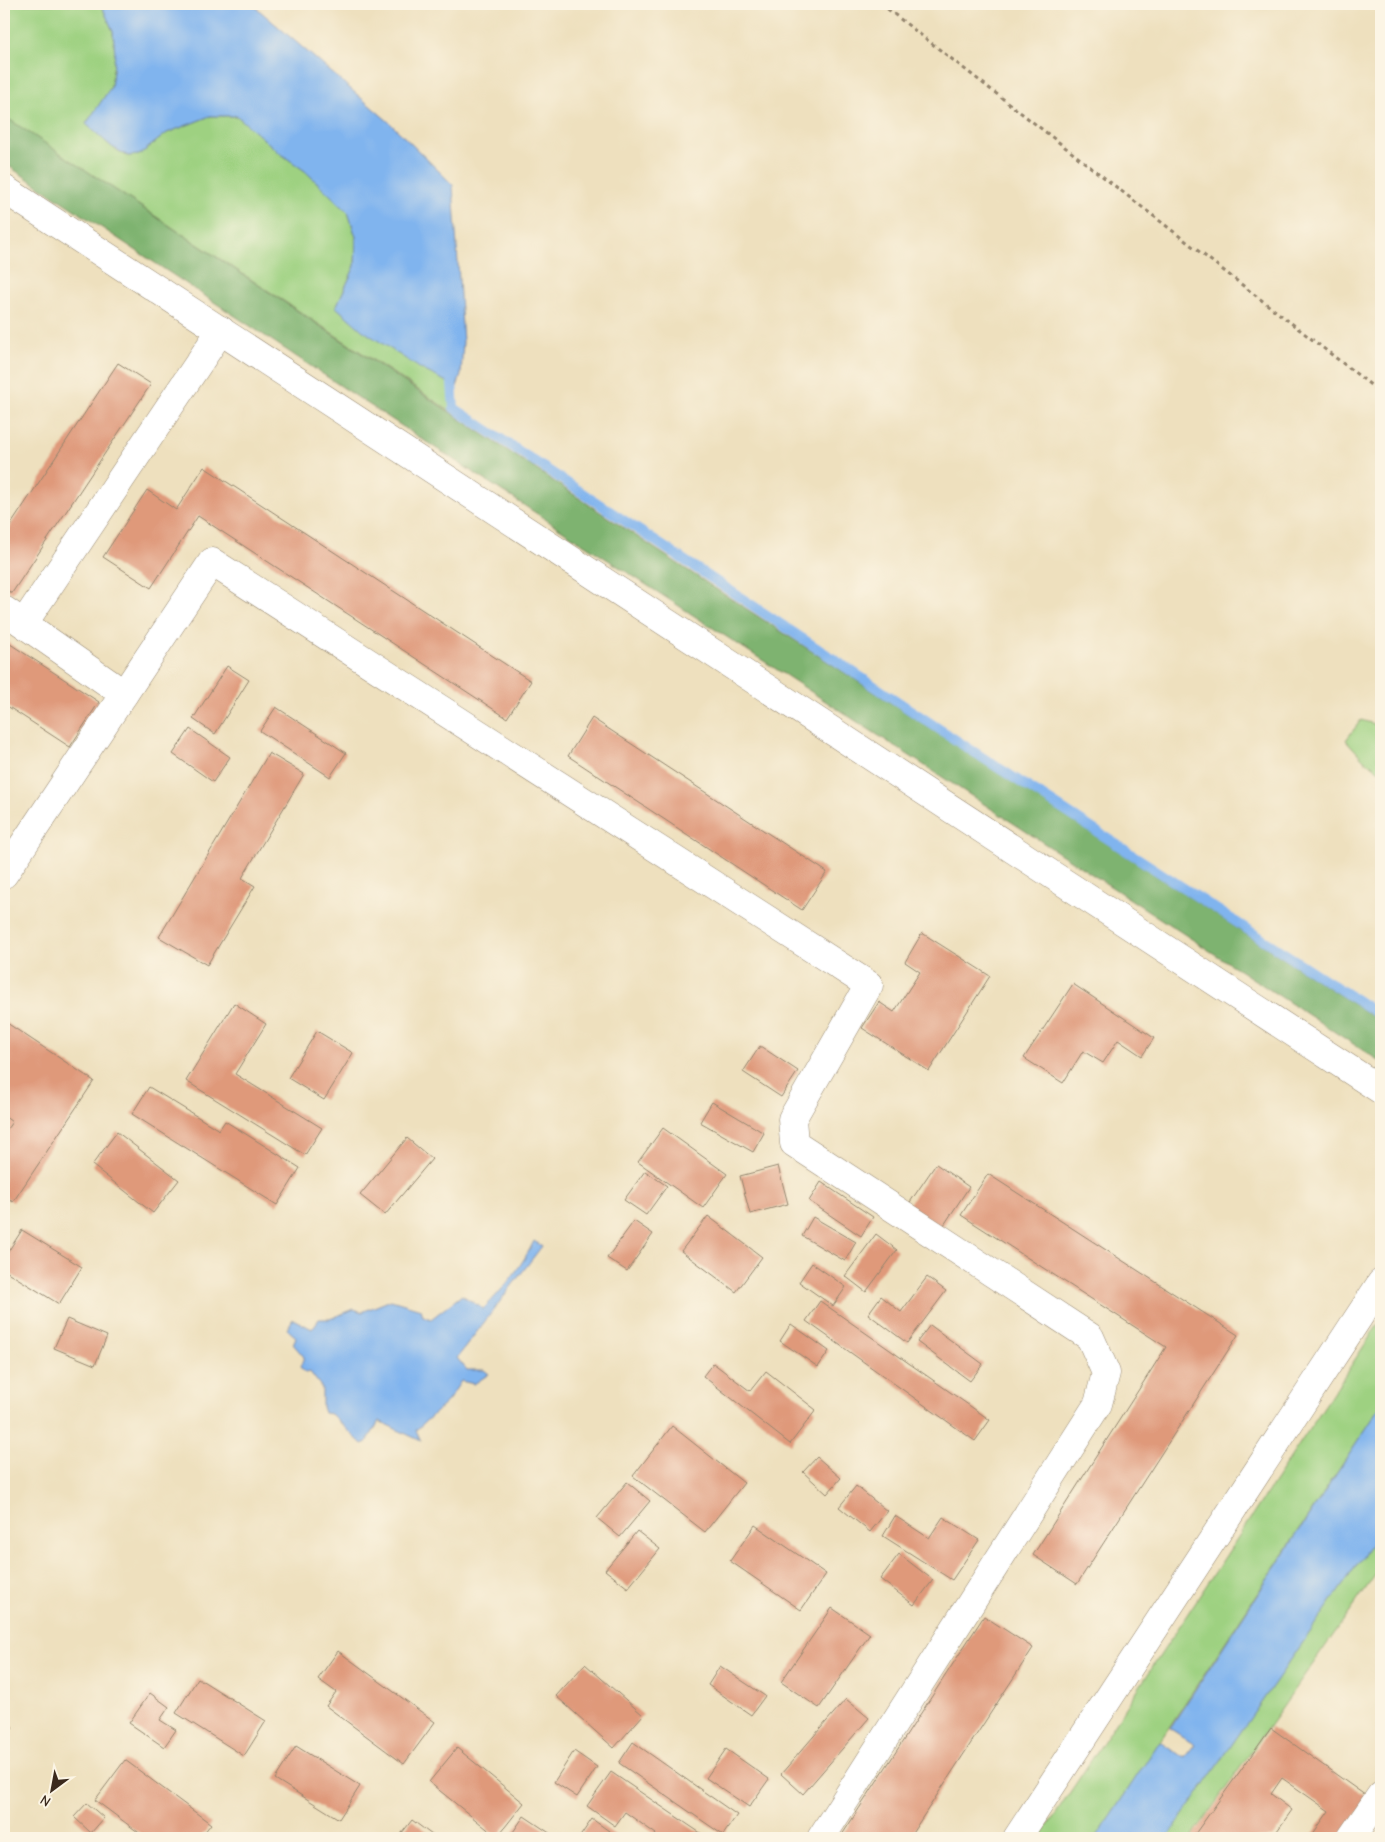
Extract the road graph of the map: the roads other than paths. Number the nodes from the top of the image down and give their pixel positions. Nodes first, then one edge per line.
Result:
1 (4, 189) edge
2 (221, 330) junction
3 (14, 616) edge
4 (124, 694) junction
5 (4, 874) edge
6 (1381, 1090) edge
7 (1381, 1283) edge
8 (1381, 1795) edge
9 (821, 1838) edge
10 (1017, 1838) edge
11 (1352, 1838) edge

1 - 2 street
2 - 3 street
2 - 6 street
3 - 4 street
4 - 5 street
4 - 9 street
7 - 10 street
8 - 11 street

